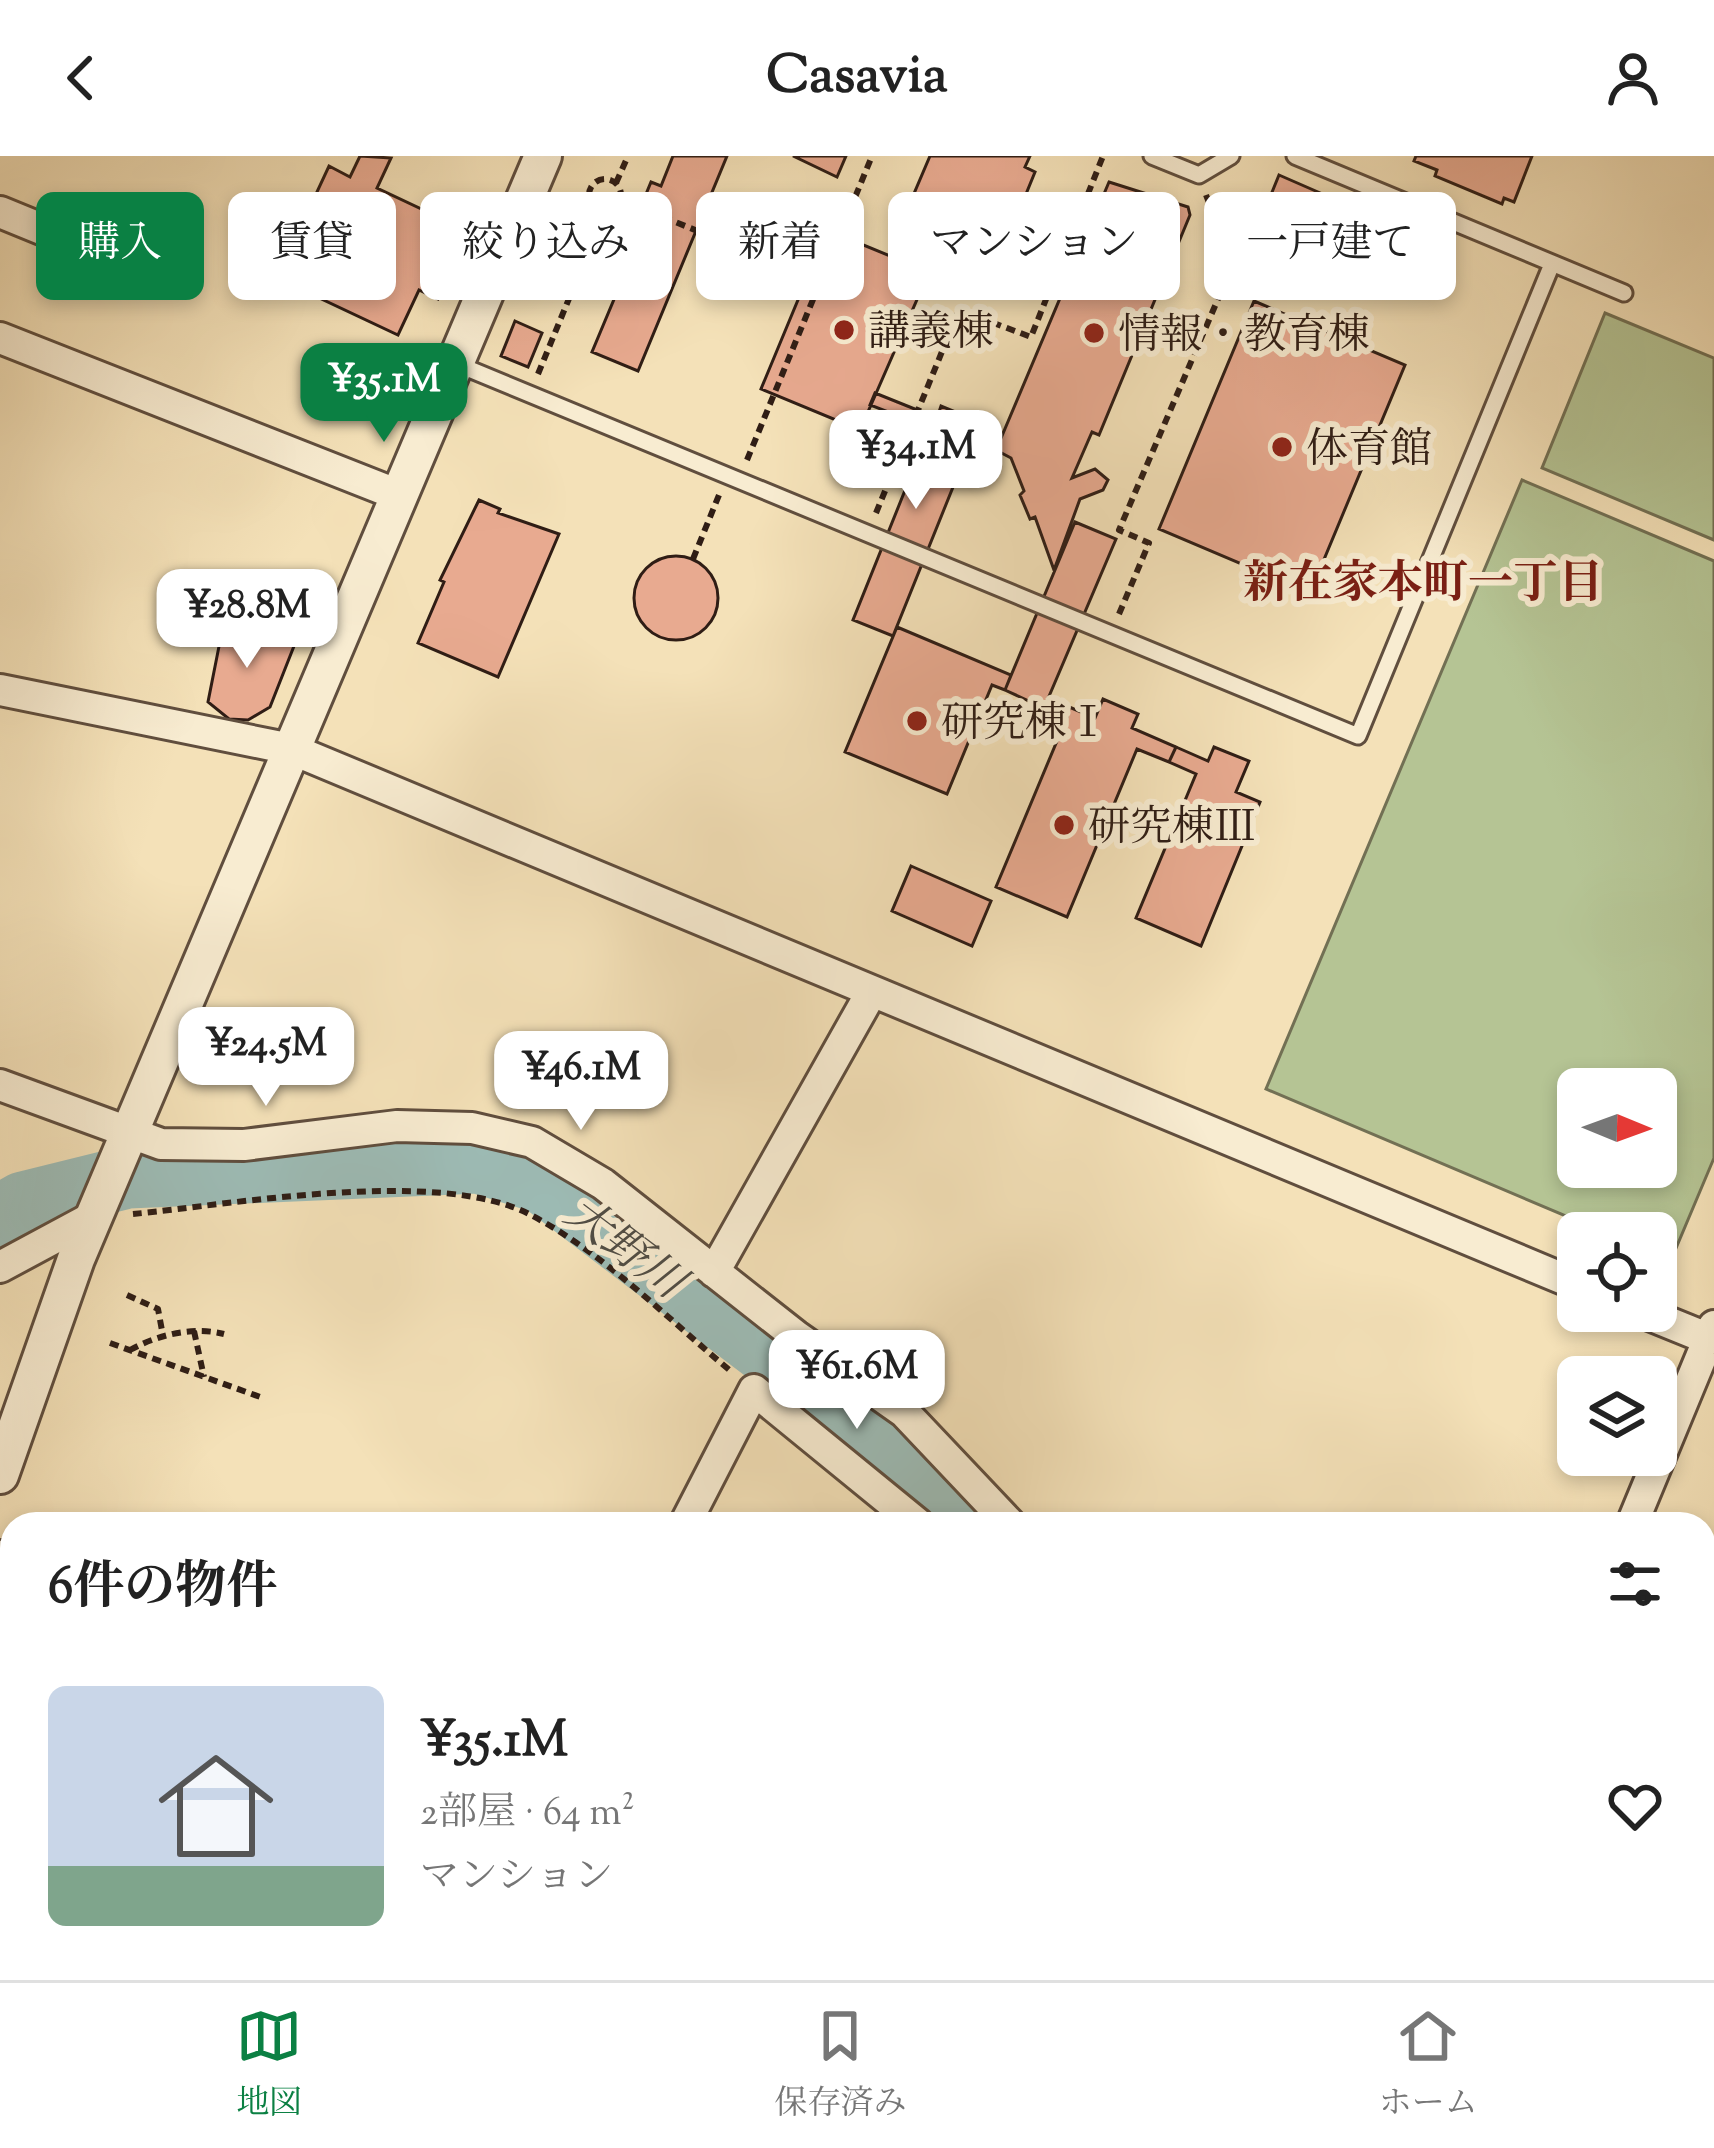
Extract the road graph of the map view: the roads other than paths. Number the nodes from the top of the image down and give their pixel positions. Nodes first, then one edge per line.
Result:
1 (1152, 156) edge
2 (1231, 156) edge
3 (1295, 156) edge
4 (532, 160) edge
5 (0, 212) edge
6 (36, 227) edge
7 (1552, 264) junction
8 (1624, 293) dead end
9 (0, 338) edge
10 (458, 364) junction
11 (401, 496) junction
12 (0, 690) edge
13 (291, 749) junction
14 (871, 994) junction
15 (0, 1085) edge
16 (126, 1141) junction
17 (93, 1217) junction
18 (0, 1267) edge
19 (714, 1272) junction
20 (1557, 1277) edge
21 (1677, 1322) edge
22 (1711, 1333) edge
23 (0, 1474) edge
24 (691, 1512) edge
25 (902, 1512) edge
26 (999, 1512) edge
27 (1637, 1512) edge

1 - 2 lane
3 - 7 lane
4 - 10 street
5 - 6 street
7 - 8 lane
7 - 10 lane
9 - 11 street
10 - 11 street
11 - 13 street
12 - 13 street
13 - 14 street
13 - 16 street
14 - 19 street
14 - 20 street
15 - 16 street
16 - 17 street
16 - 19 street
17 - 18 street
17 - 23 street
19 - 26 street
21 - 22 street
22 - 27 street
24 - 25 street

